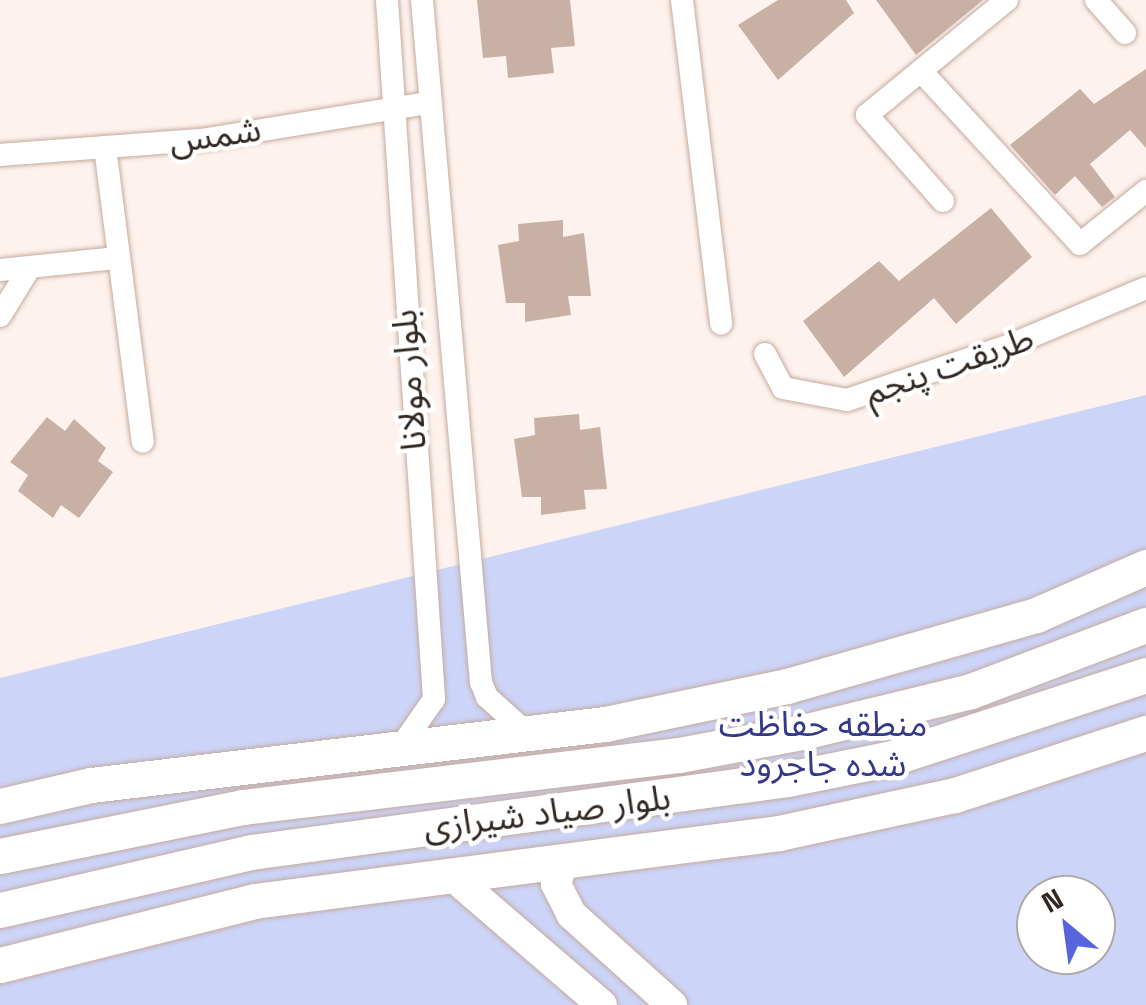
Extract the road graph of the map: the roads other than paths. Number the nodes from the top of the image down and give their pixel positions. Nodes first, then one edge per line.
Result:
1 (387, 0) edge
2 (422, 0) edge
3 (682, 0) edge
4 (1007, 0) edge
5 (1096, 0) edge
6 (1125, 34) dead end
7 (920, 71) junction
8 (428, 102) junction
9 (392, 104) junction
10 (105, 147) junction
11 (0, 155) edge
12 (1146, 191) edge
13 (943, 201) dead end
14 (116, 258) junction
15 (30, 267) junction
16 (0, 270) edge
17 (1146, 288) edge
18 (0, 316) edge
19 (720, 324) dead end
20 (765, 354) dead end
21 (143, 442) dead end
22 (1146, 567) edge
23 (1146, 624) edge
24 (1146, 674) edge
25 (1146, 733) edge
26 (528, 734) junction
27 (400, 748) junction
28 (0, 806) edge
29 (0, 856) edge
30 (563, 862) junction
31 (452, 875) junction
32 (0, 910) edge
33 (0, 965) edge
34 (602, 1005) edge
35 (672, 1005) edge

1 - 9 street, بلوار مولانا
2 - 8 street, بلوار مولانا
3 - 19 street
4 - 7 street
5 - 6 street
7 - 12 street
7 - 13 street
8 - 9 street, شمس
8 - 26 street, بلوار مولانا
9 - 10 street, شمس
9 - 27 street, بلوار مولانا
10 - 11 street, شمس
10 - 14 street
14 - 15 street
14 - 21 street
15 - 16 street
15 - 18 street
17 - 20 street, طریقت پنجم
22 - 26 main road
23 - 29 main road, بلوار صیاد شیرازی
24 - 32 main road, بلوار صیاد شیرازی
25 - 30 main road
26 - 27 main road
27 - 28 main road
30 - 31 main road
30 - 35 street
31 - 33 main road
31 - 34 street

